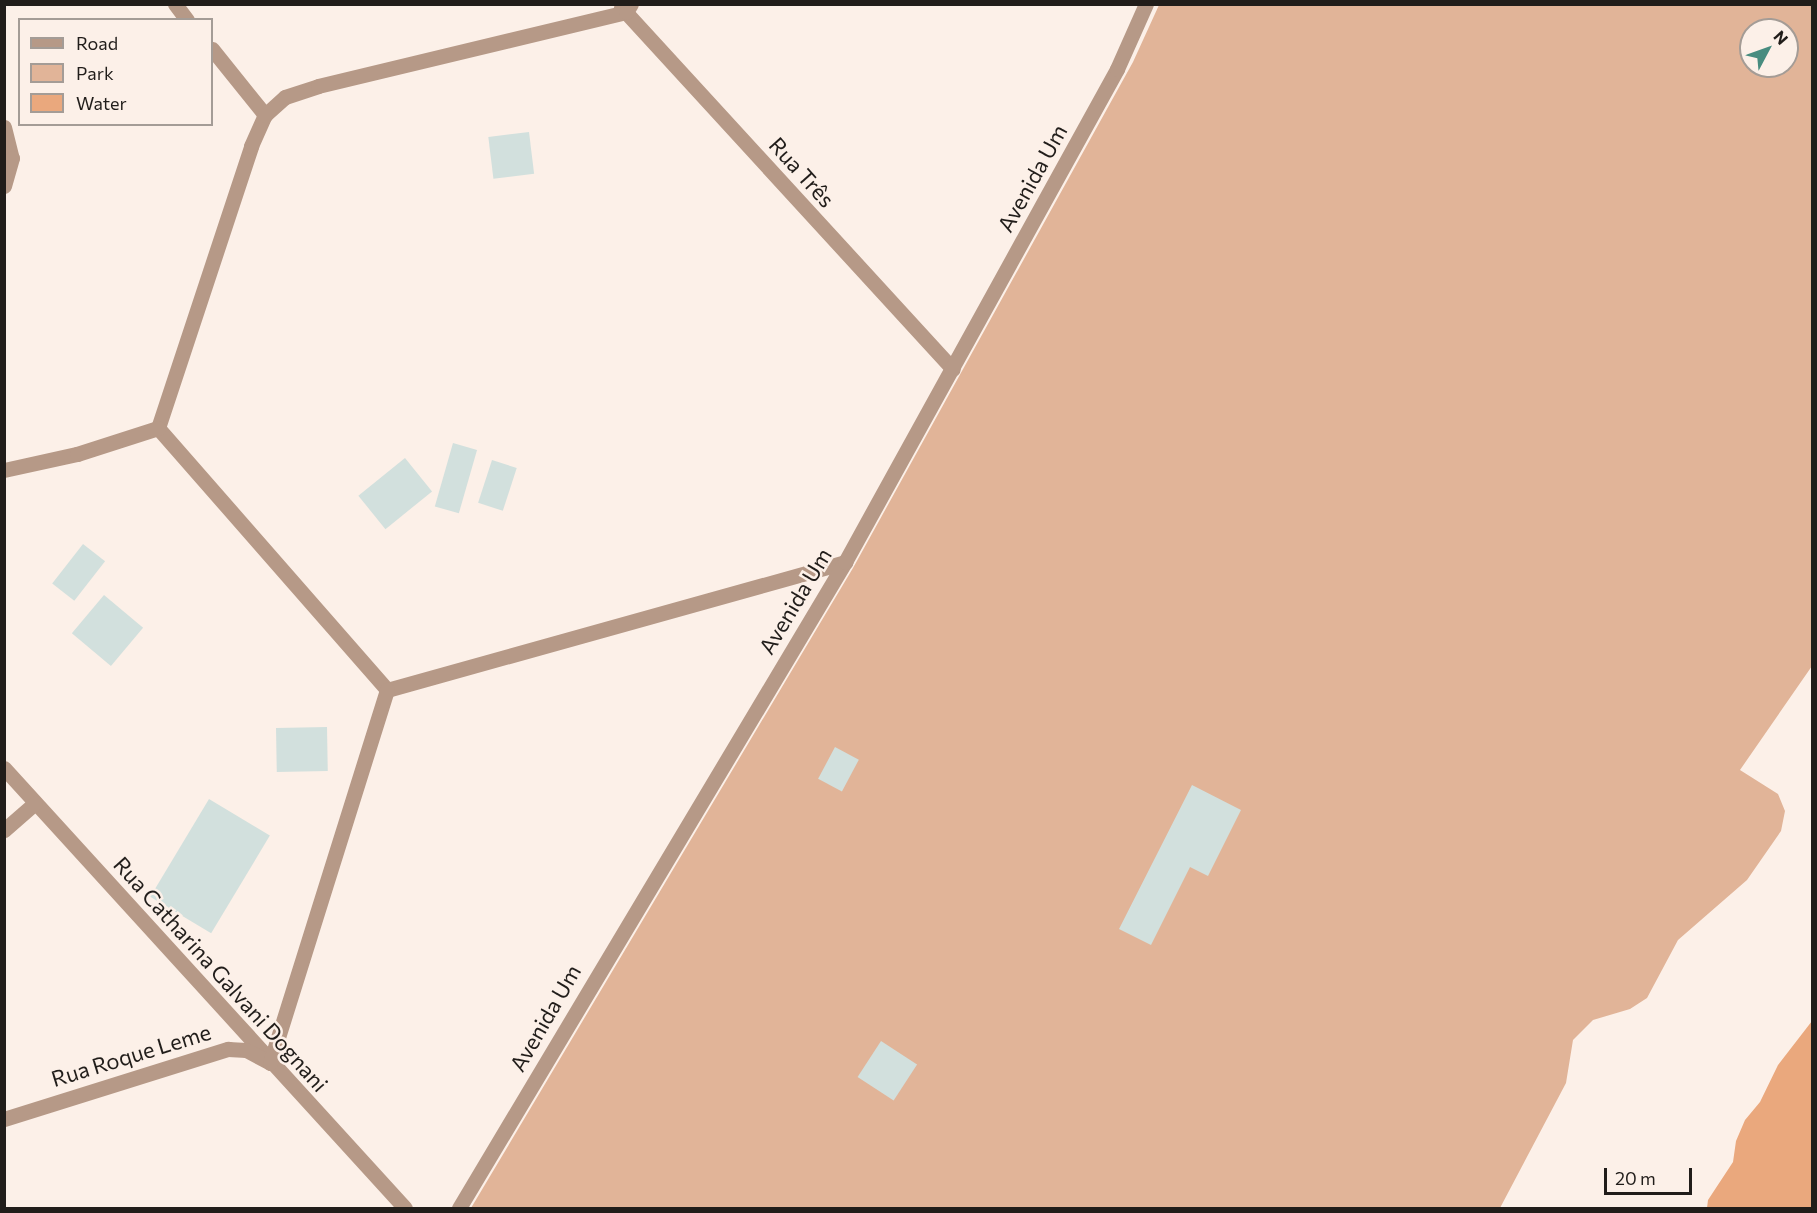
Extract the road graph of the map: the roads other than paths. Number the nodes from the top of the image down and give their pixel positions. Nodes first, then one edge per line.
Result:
1 (175, 4) edge
2 (1146, 4) edge
3 (626, 7) edge
4 (186, 18) edge
5 (213, 51) edge
6 (265, 115) junction
7 (4, 127) edge
8 (4, 186) edge
9 (953, 369) junction
10 (158, 428) junction
11 (4, 470) edge
12 (845, 562) junction
13 (387, 690) junction
14 (4, 768) edge
15 (35, 803) junction
16 (4, 830) edge
17 (270, 1063) junction
18 (4, 1119) edge
19 (405, 1209) edge
20 (459, 1209) edge

1 - 4 street
2 - 9 street, Avenida Um
3 - 6 street
3 - 9 street, Rua Três
5 - 6 street
6 - 10 street
7 - 8 street
9 - 12 street, Avenida Um
10 - 11 street
10 - 13 street
12 - 13 street
12 - 20 street, Avenida Um
13 - 17 street
14 - 15 street, Rua Catharina Galvani Dognani
15 - 16 street
15 - 17 street, Rua Catharina Galvani Dognani
17 - 18 street, Rua Roque Leme
17 - 19 street, Rua Catharina Galvani Dognani

